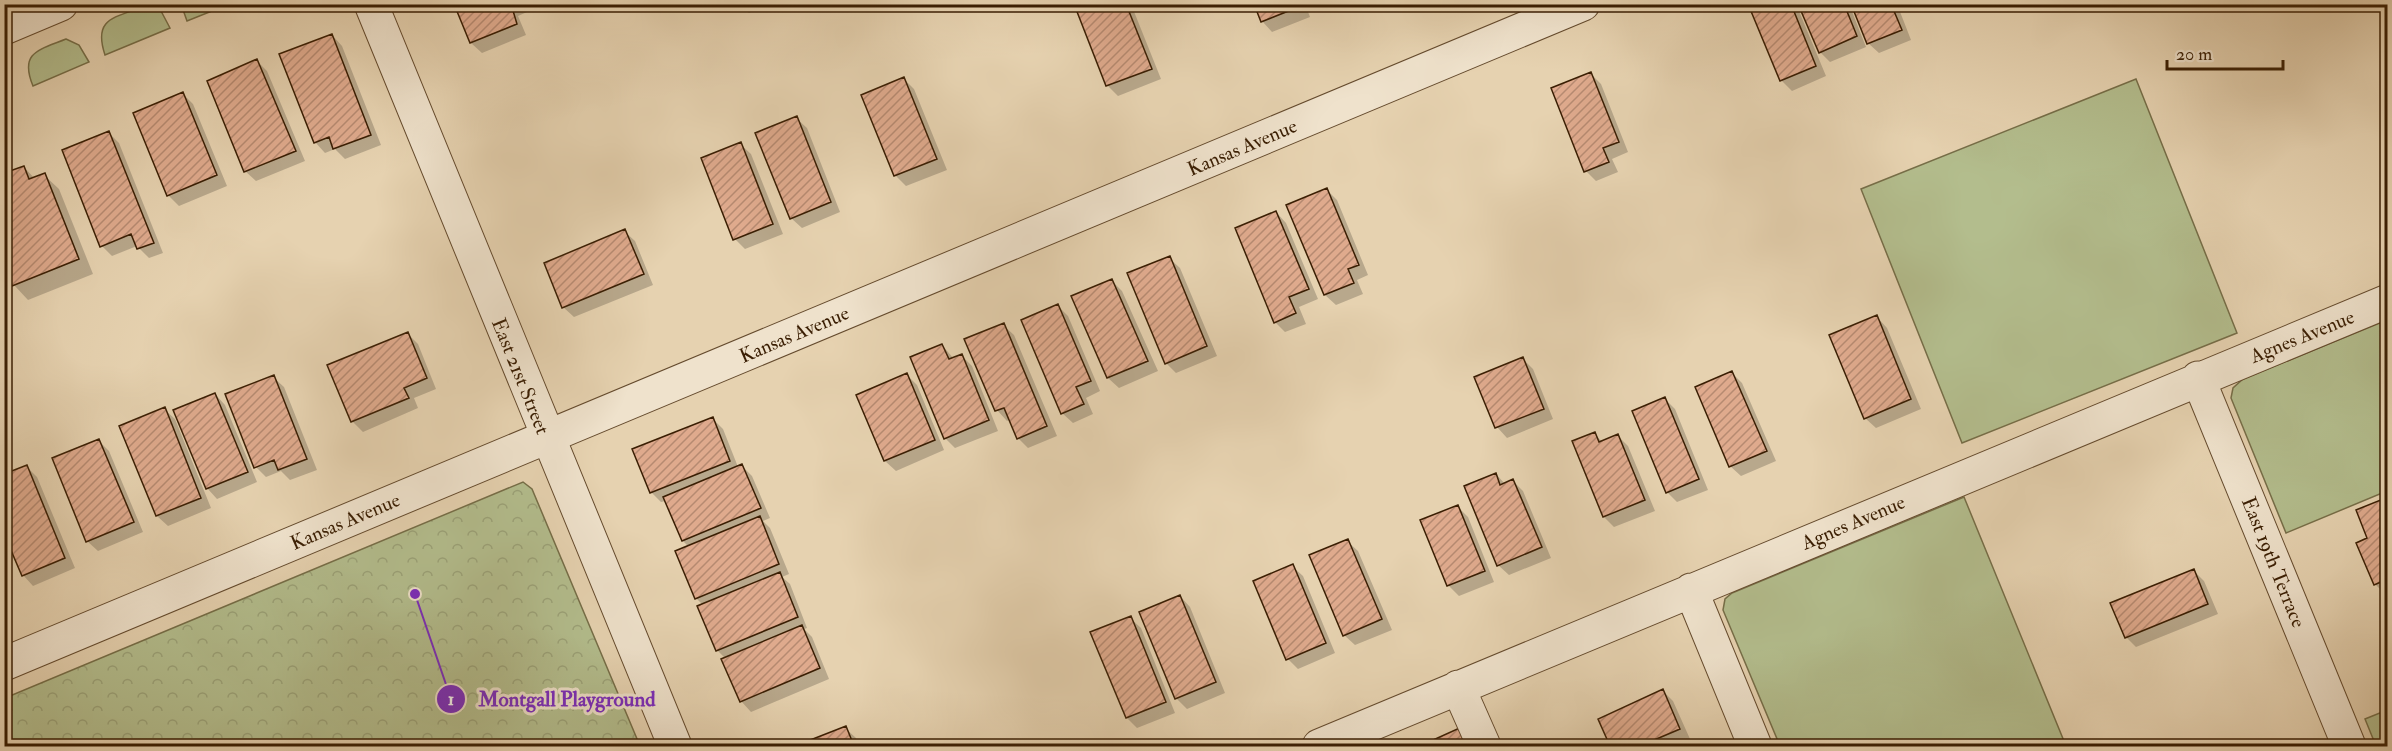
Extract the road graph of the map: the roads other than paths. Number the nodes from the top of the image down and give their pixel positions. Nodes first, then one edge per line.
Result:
1 (61, 4) edge
2 (370, 4) edge
3 (1583, 4) edge
4 (4, 28) edge
5 (2388, 301) edge
6 (2198, 378) junction
7 (547, 438) junction
8 (1691, 590) junction
9 (4, 664) edge
10 (1458, 687) junction
11 (675, 747) edge
12 (1319, 747) edge
13 (1484, 747) edge
14 (1755, 747) edge
15 (2349, 747) edge

1 - 4 street
2 - 7 street, East 21st Street
3 - 7 street, Kansas Avenue
5 - 6 street, Agnes Avenue
6 - 8 street, Agnes Avenue
6 - 15 street, East 19th Terrace
7 - 9 street, Kansas Avenue
7 - 11 street, East 21st Street
8 - 10 street, Agnes Avenue
8 - 14 street
10 - 12 street, Agnes Avenue
10 - 13 street

